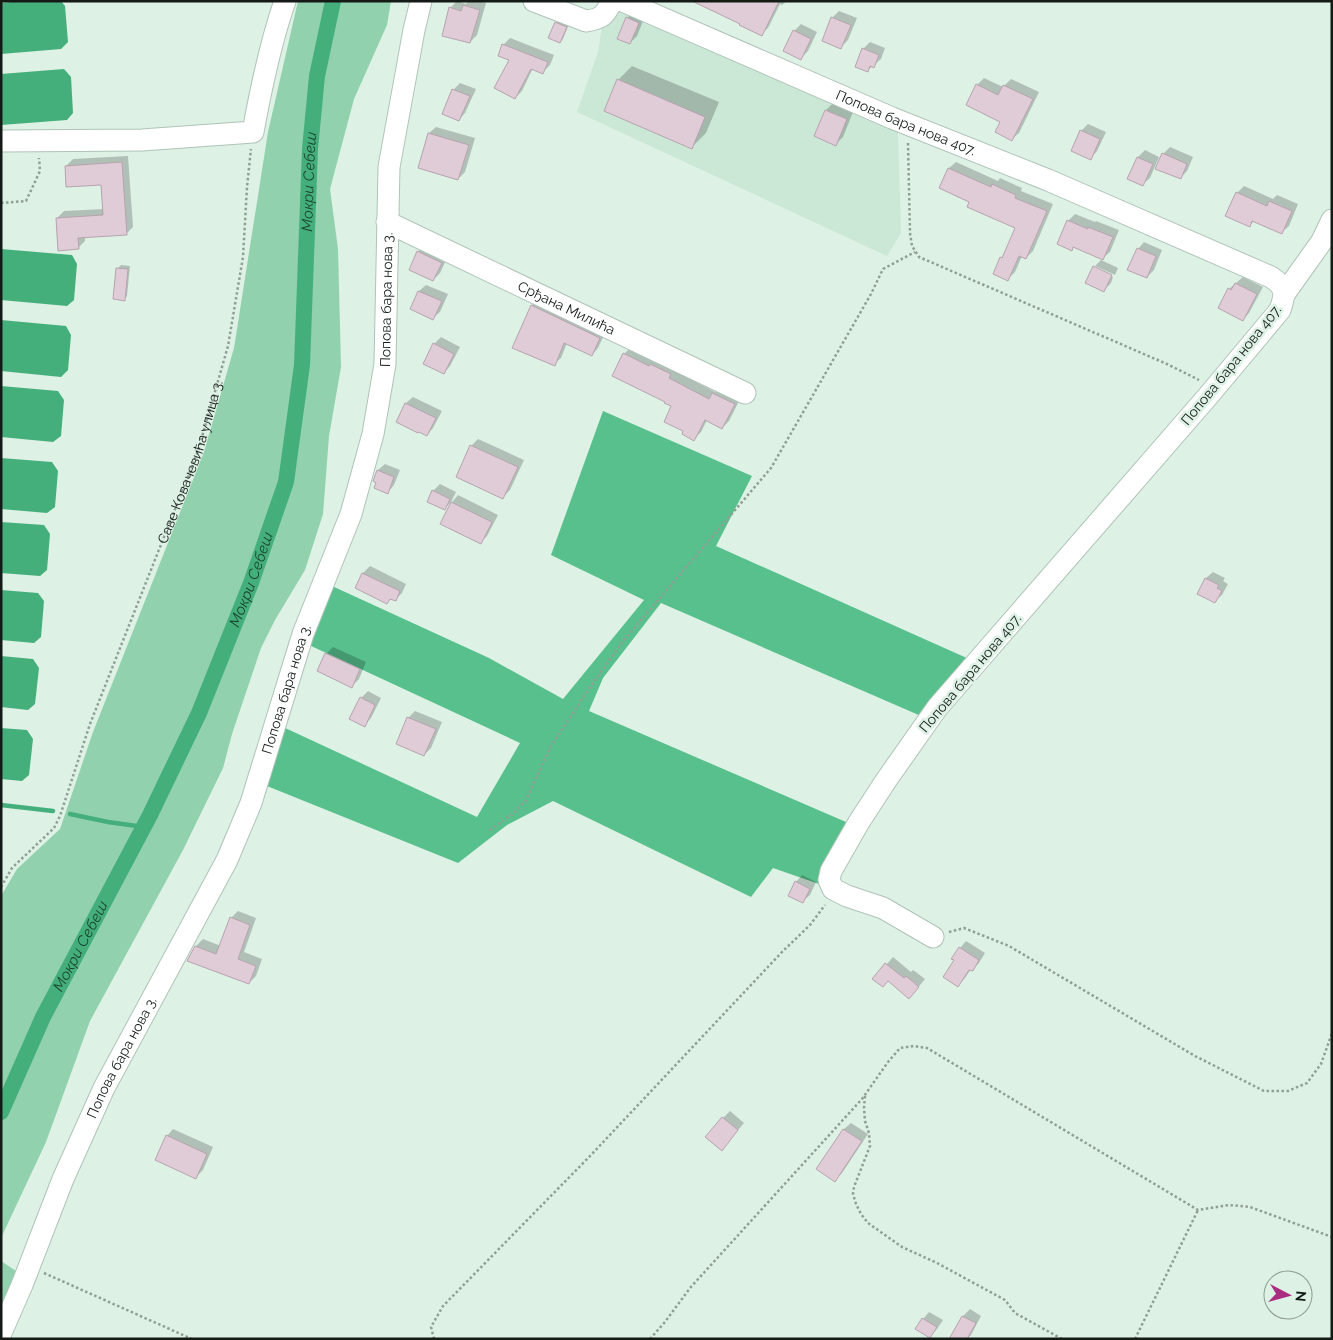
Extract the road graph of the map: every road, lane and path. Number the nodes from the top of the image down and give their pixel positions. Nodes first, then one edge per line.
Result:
1 (285, 1) edge
2 (421, 1) edge
3 (534, 1) edge
4 (612, 1) edge
5 (623, 1) edge
6 (908, 124) junction
7 (253, 132) junction
8 (1, 141) edge
9 (38, 141) junction
10 (1, 203) edge
11 (1332, 220) edge
12 (388, 222) junction
13 (915, 252) junction
14 (1285, 293) junction
15 (1214, 388) junction
16 (746, 393) dead end
17 (490, 830) dead end
18 (1, 886) edge
19 (833, 889) junction
20 (933, 937) joint
21 (1332, 1033) edge
22 (865, 1094) junction
23 (1198, 1210) junction
24 (1332, 1237) edge
25 (29, 1266) junction
26 (1, 1333) edge
27 (192, 1339) edge
28 (434, 1339) edge
29 (650, 1339) edge
30 (1062, 1339) edge
31 (1135, 1339) edge

1 - 7 street
2 - 12 street, Попова бара нова 3.
3 - 4 street
5 - 6 street, Попова бара нова 407.
6 - 13 path
6 - 14 street, Попова бара нова 407.
7 - 9 street
7 - 18 path, Саве Ковачевића улица 3.
8 - 9 street
9 - 10 path
11 - 14 street
12 - 16 street, Срђана Милића
12 - 25 street, Попова бара нова 3.
13 - 15 path
13 - 17 path
14 - 15 street, Попова бара нова 407.
15 - 19 street, Попова бара нова 407.
19 - 20 street
19 - 28 path
20 - 21 path
22 - 23 path
22 - 29 path
22 - 30 path
23 - 24 path
23 - 31 path
25 - 26 street, Попова бара нова 3.
25 - 27 path

